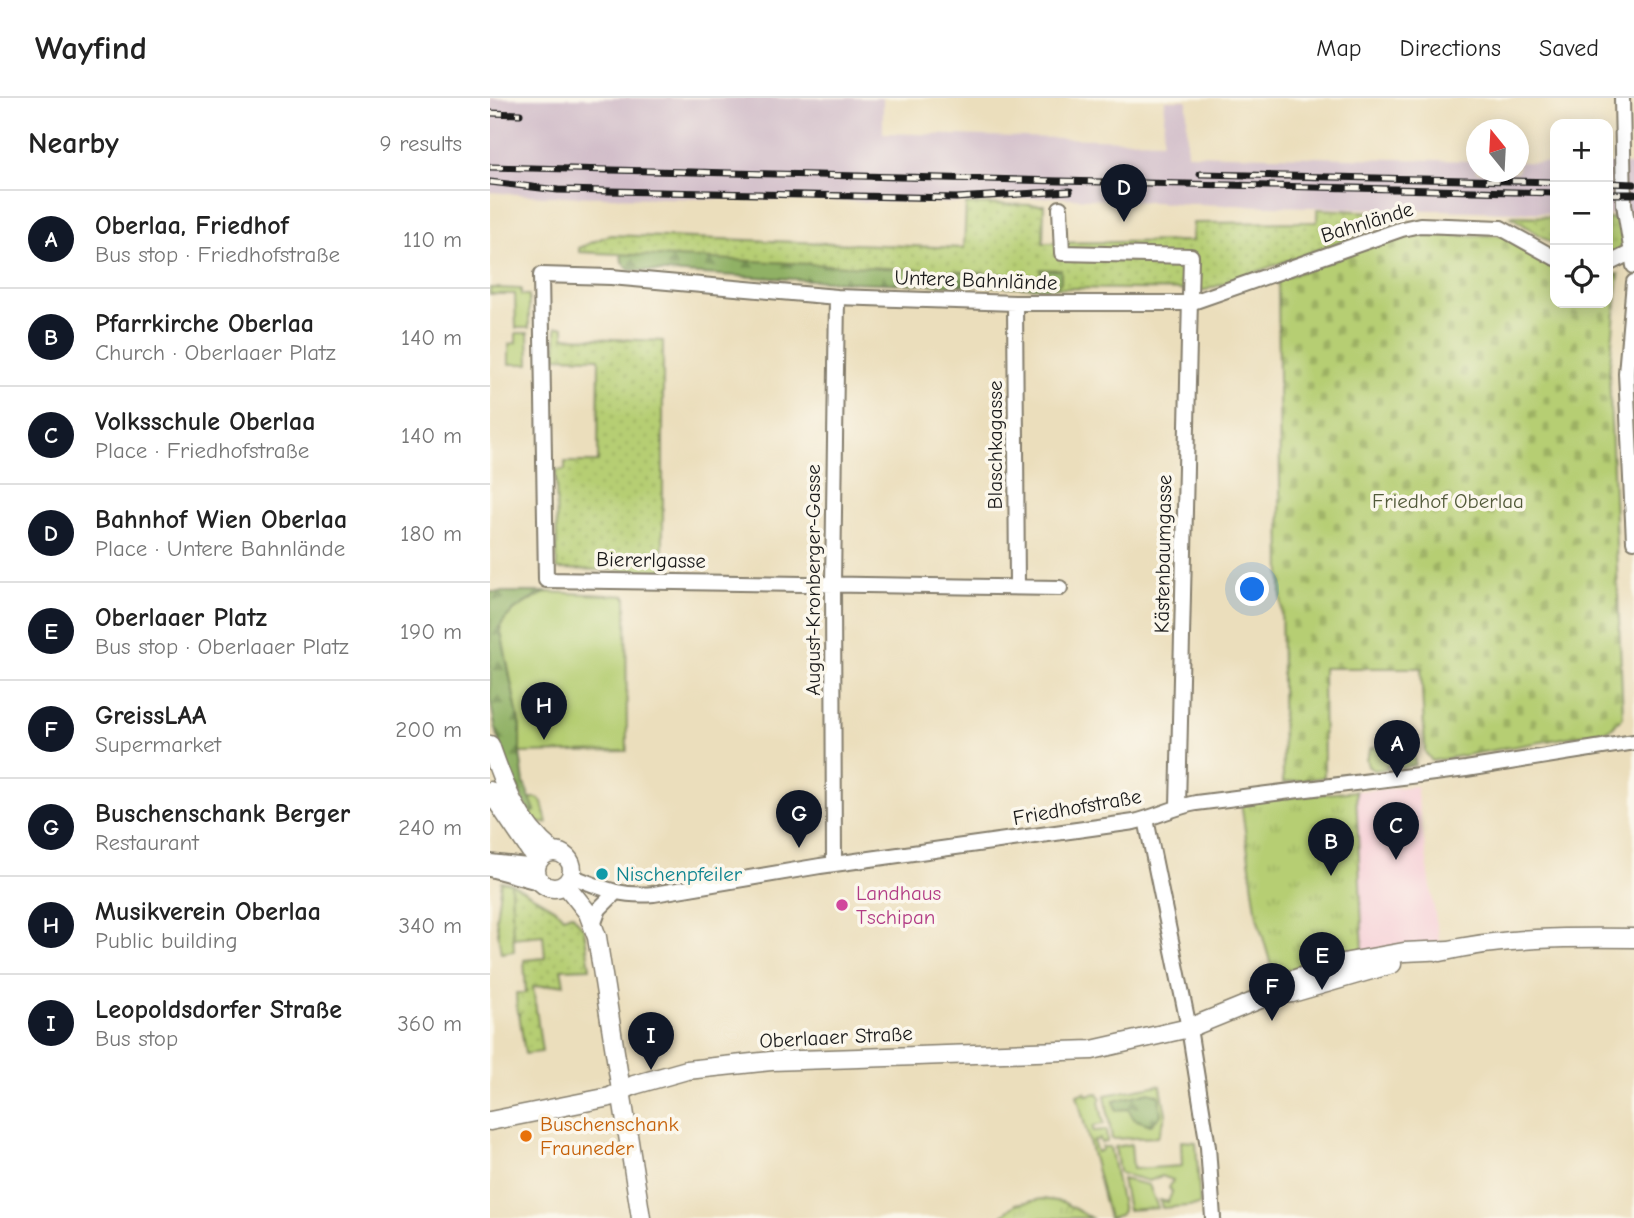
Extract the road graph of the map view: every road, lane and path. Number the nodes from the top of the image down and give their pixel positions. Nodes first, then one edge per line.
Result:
1 (1622, 98) edge
2 (1060, 208) dead end
3 (1550, 255) edge
4 (1633, 259) edge
5 (1613, 263) edge
6 (541, 275) joint
7 (1634, 282) edge
8 (837, 296) junction
9 (1015, 303) junction
10 (1190, 303) junction
11 (1634, 541) edge
12 (833, 584) junction
13 (1017, 586) junction
14 (1060, 588) dead end
15 (1634, 742) edge
16 (490, 745) edge
17 (490, 791) edge
18 (1178, 806) junction
19 (1146, 819) junction
20 (523, 842) junction
21 (494, 864) edge
22 (834, 864) junction
23 (543, 866) junction
24 (568, 880) junction
25 (615, 893) junction
26 (593, 925) junction
27 (1634, 938) edge
28 (1189, 1028) junction
29 (622, 1091) junction
30 (490, 1121) edge
31 (641, 1218) edge
32 (1213, 1218) edge

1 - 4 street
2 - 10 street, Untere Bahnlände
3 - 10 street, Bahnlände
4 - 5 street
6 - 8 street, Untere Bahnlände
6 - 12 street, Biererlgasse
7 - 11 street
8 - 9 street, Untere Bahnlände
8 - 12 street, August-Kronberger-Gasse
9 - 10 street, Untere Bahnlände
9 - 13 street, Blaschkagasse
10 - 18 street, Kästenbaumgasse
12 - 13 street, Biererlgasse
12 - 22 street, August-Kronberger-Gasse
13 - 14 street, Biererlgasse
15 - 18 street, Friedhofstraße
16 - 23 main road
17 - 20 main road
18 - 19 street, Friedhofstraße
19 - 22 street, Friedhofstraße
19 - 28 street
20 - 21 street
20 - 23 main road
21 - 23 street
22 - 25 street, Friedhofstraße
23 - 24 main road
23 - 24 main road
24 - 25 street, Friedhofstraße
24 - 26 main road
25 - 26 street
26 - 29 main road
27 - 28 main road, Oberlaaer Straße
28 - 29 main road, Oberlaaer Straße
28 - 32 street
29 - 30 main road, Oberlaaer Straße
29 - 31 main road

